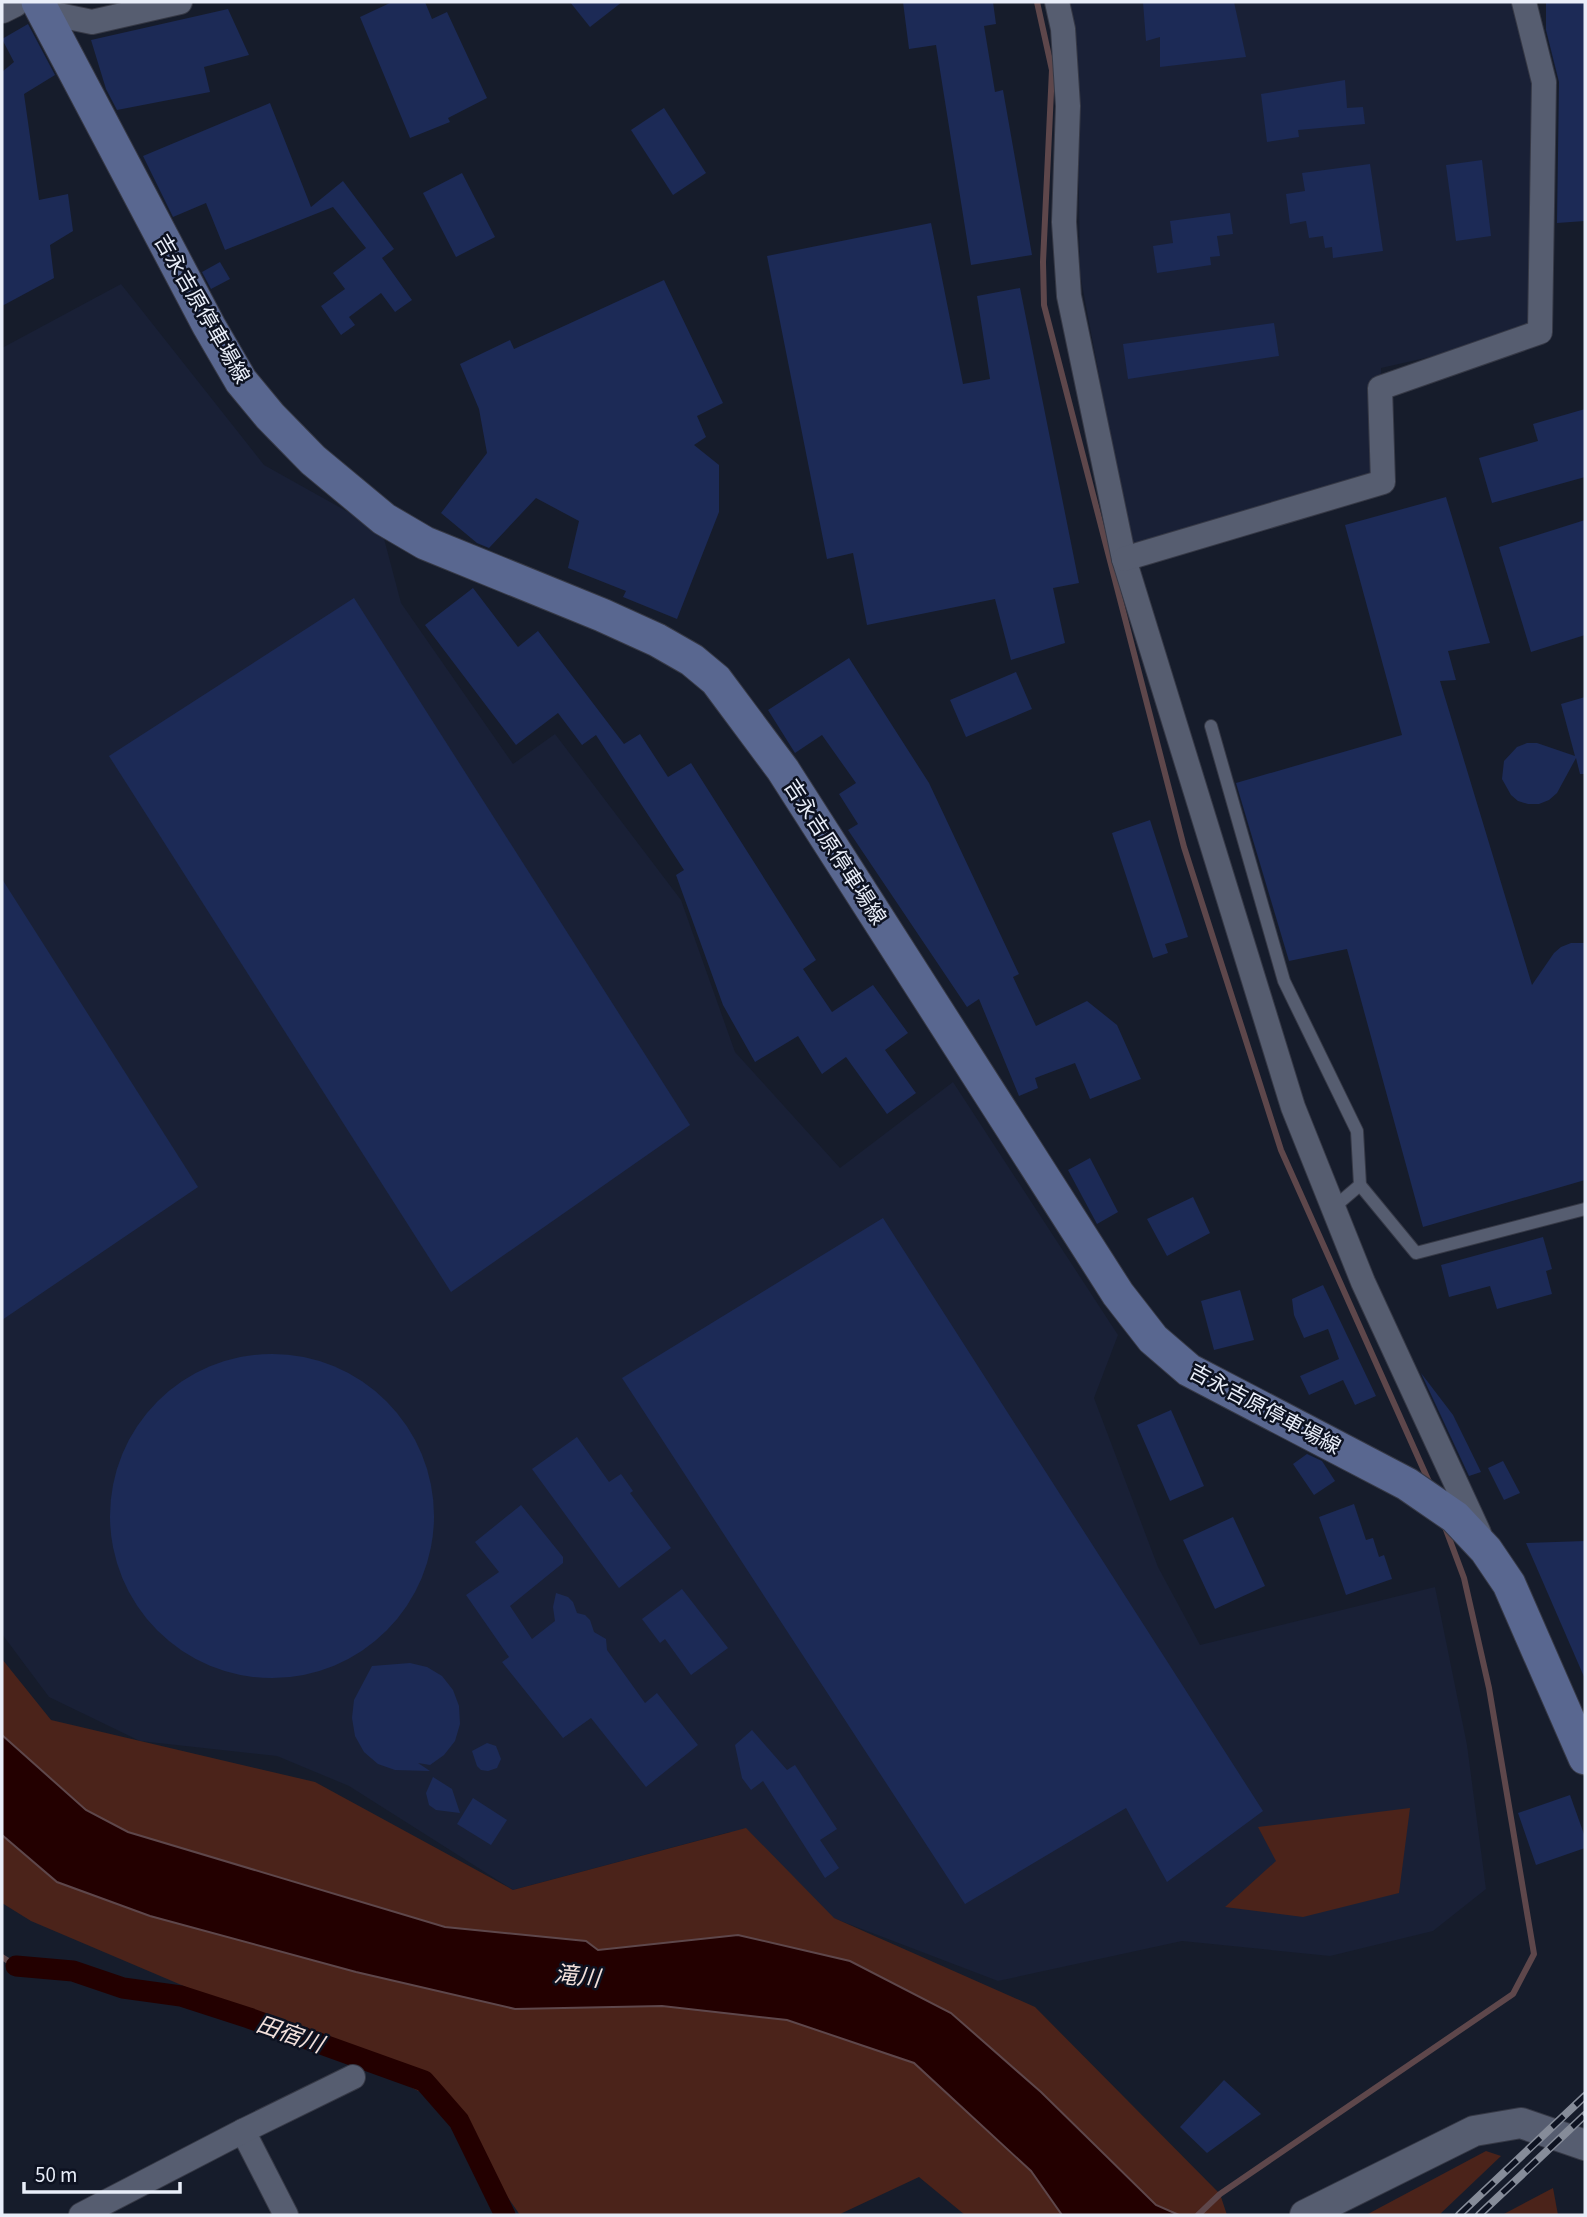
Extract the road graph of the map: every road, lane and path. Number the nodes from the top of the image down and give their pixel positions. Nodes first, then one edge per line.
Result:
1 (180, 2) edge
2 (1057, 2) edge
3 (1524, 2) edge
4 (32, 5) edge
5 (2, 8) edge
6 (1124, 559) junction
7 (1211, 726) dead end
8 (1360, 1185) junction
9 (1333, 1208) junction
10 (1585, 1209) edge
11 (1486, 1549) junction
12 (1585, 1758) edge
13 (353, 2077) dead end
14 (243, 2131) junction
15 (1584, 2147) edge
16 (81, 2215) edge
17 (286, 2215) edge
18 (1305, 2215) edge

1 - 4 street
2 - 6 street
3 - 6 street
4 - 5 street
4 - 11 main road, 吉永吉原停車場線
6 - 9 street
7 - 8 lane
8 - 9 lane
8 - 10 lane
9 - 11 street
11 - 12 main road, 吉永吉原停車場線
13 - 14 street
14 - 16 street
14 - 17 street
15 - 18 street

